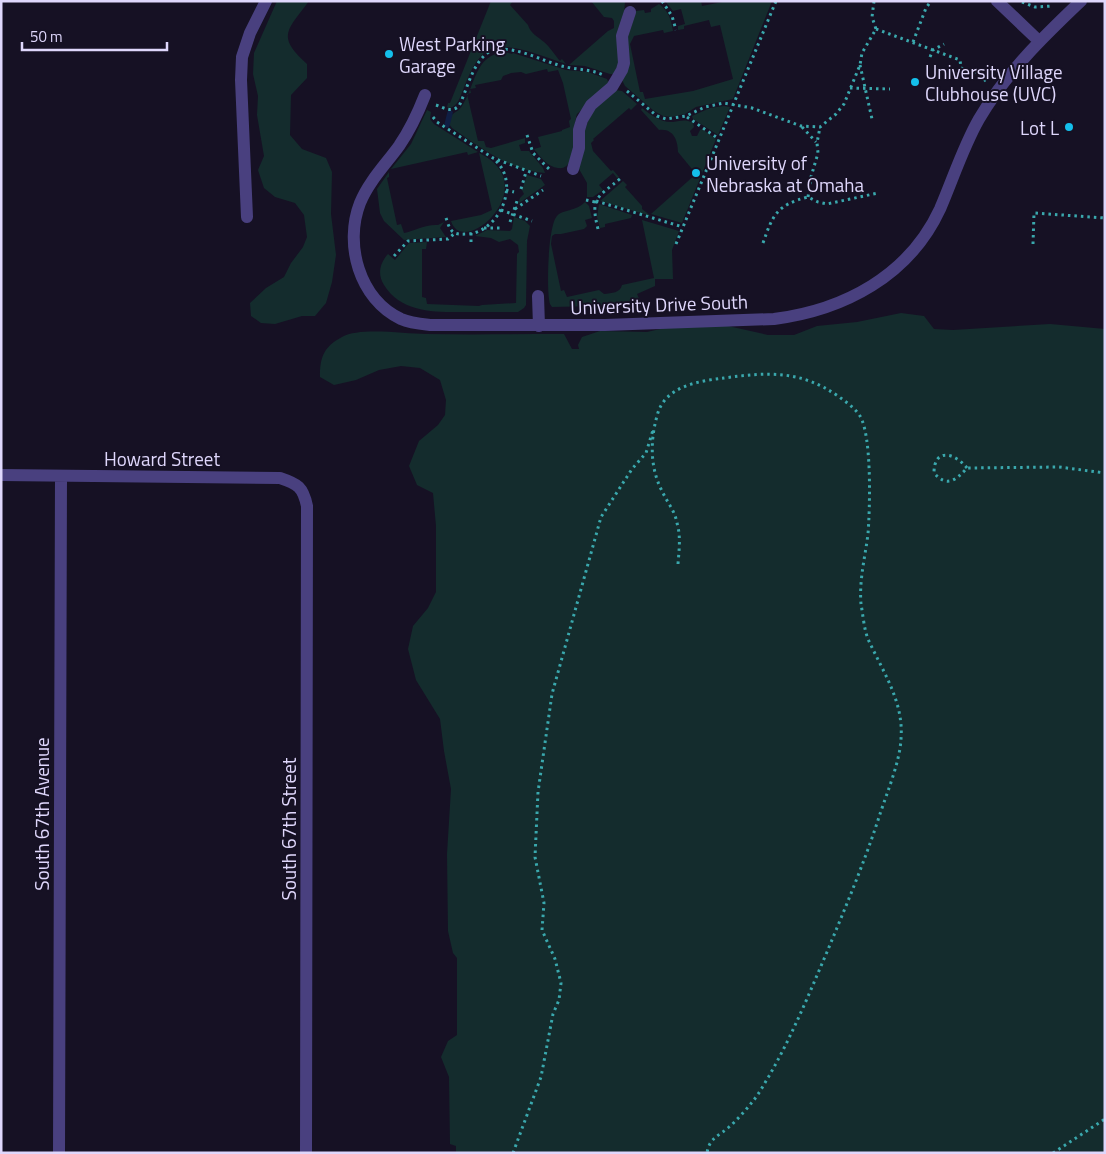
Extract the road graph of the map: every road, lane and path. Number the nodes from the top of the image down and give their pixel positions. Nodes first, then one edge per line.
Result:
1 (266, 1) edge
2 (662, 1) edge
3 (776, 1) edge
4 (874, 1) edge
5 (931, 1) edge
6 (997, 1) edge
7 (1020, 1) edge
8 (1081, 1) edge
9 (1057, 5) dead end
10 (630, 12) dead end
11 (876, 29) junction
12 (676, 30) dead end
13 (913, 42) junction
14 (1039, 42) junction
15 (944, 44) dead end
16 (933, 50) junction
17 (930, 57) dead end
18 (860, 65) junction
19 (616, 82) junction
20 (865, 87) junction
21 (850, 88) junction
22 (890, 89) dead end
23 (998, 90) junction
24 (428, 99) joint
25 (733, 104) junction
26 (436, 105) junction
27 (686, 116) junction
28 (872, 119) dead end
29 (802, 126) junction
30 (820, 127) junction
31 (527, 135) dead end
32 (719, 139) junction
33 (817, 143) junction
34 (493, 158) junction
35 (549, 169) dead end
36 (573, 169) dead end
37 (526, 172) junction
38 (541, 176) dead end
39 (621, 178) dead end
40 (521, 189) dead end
41 (506, 190) junction
42 (543, 190) dead end
43 (514, 192) dead end
44 (878, 193) dead end
45 (808, 197) junction
46 (518, 198) dead end
47 (586, 200) dead end
48 (596, 202) junction
49 (515, 209) junction
50 (501, 210) junction
51 (512, 214) junction
52 (247, 217) dead end
53 (446, 218) dead end
54 (1105, 218) edge
55 (532, 221) dead end
56 (510, 222) dead end
57 (683, 227) junction
58 (484, 228) junction
59 (503, 228) dead end
60 (598, 229) dead end
61 (455, 232) junction
62 (471, 234) junction
63 (763, 243) dead end
64 (676, 244) dead end
65 (1033, 244) dead end
66 (471, 245) dead end
67 (394, 256) dead end
68 (538, 296) dead end
69 (539, 326) junction
70 (656, 419) junction
71 (967, 468) junction
72 (1105, 473) edge
73 (1, 475) edge
74 (61, 476) junction
75 (307, 506) joint
76 (678, 564) dead end
77 (1105, 1119) edge
78 (59, 1153) edge
79 (306, 1153) edge
80 (513, 1153) edge
81 (707, 1153) edge
82 (1053, 1153) edge

1 - 52 street
2 - 12 path
3 - 25 path
4 - 11 path
5 - 13 path
6 - 14 street
7 - 9 path
8 - 14 street, University Drive South
10 - 19 street
11 - 13 path
11 - 18 path
13 - 16 path
14 - 23 street, University Drive South
15 - 16 path
16 - 17 path
16 - 23 path
18 - 20 path
18 - 21 path
19 - 26 path
19 - 27 path
19 - 36 street
20 - 21 path
20 - 22 path
20 - 28 path
21 - 30 path
23 - 69 street, University Drive South
24 - 26 path
24 - 69 street, University Drive South
25 - 27 path
25 - 29 path
25 - 32 path
26 - 34 path
27 - 32 path
29 - 30 path
29 - 33 path
30 - 33 path
31 - 35 path
32 - 57 path
33 - 45 path
34 - 37 path
34 - 41 path
37 - 38 path
37 - 40 path
39 - 48 path
41 - 43 path
41 - 50 path
42 - 49 path
44 - 45 path
45 - 63 path
46 - 49 path
47 - 48 path
48 - 57 path
48 - 60 path
49 - 51 path
50 - 51 path
50 - 58 path
51 - 55 path
51 - 56 path
53 - 61 path
54 - 65 path
57 - 64 path
58 - 59 path
58 - 62 path
61 - 62 path
61 - 67 path
62 - 66 path
68 - 69 street
70 - 76 path
70 - 80 path
70 - 81 path
71 - 71 path
71 - 72 path
73 - 74 street, Howard Street
74 - 75 street, Howard Street
74 - 78 street, South 67th Avenue
75 - 79 street, South 67th Street
77 - 82 path

